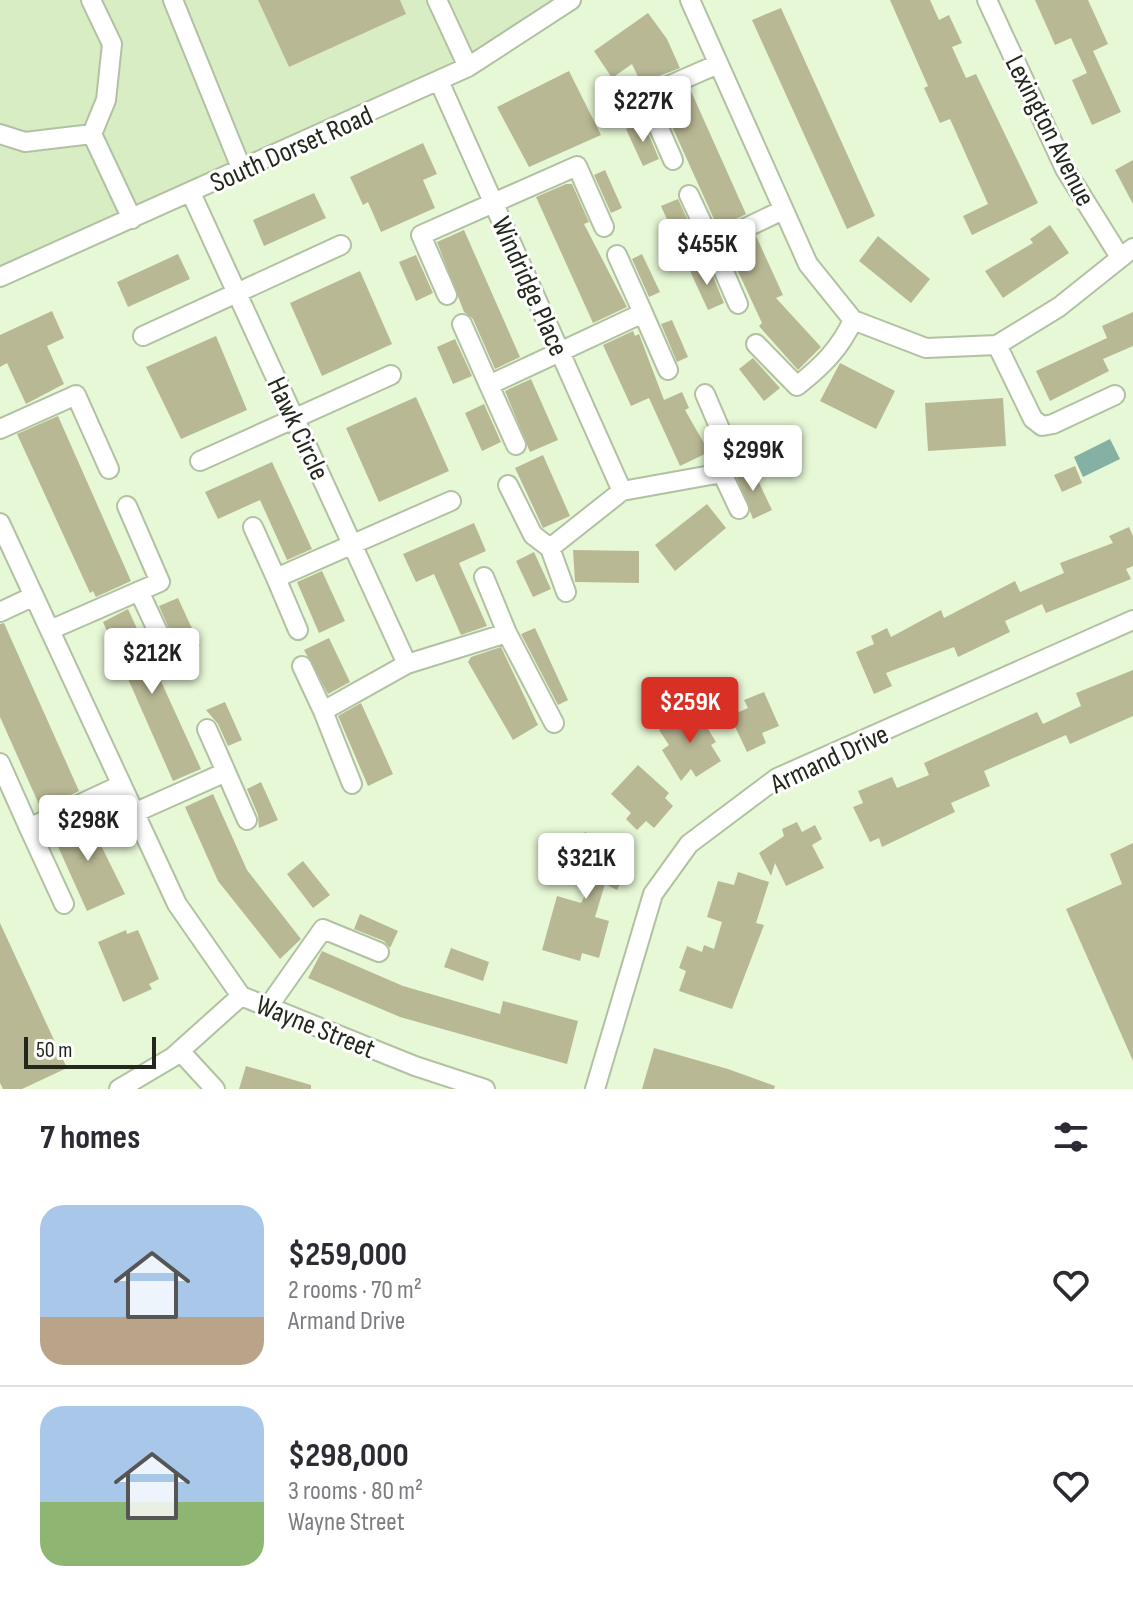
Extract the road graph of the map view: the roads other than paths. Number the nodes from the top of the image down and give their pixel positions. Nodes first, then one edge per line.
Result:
1 (91, 0) edge
2 (173, 0) edge
3 (437, 0) edge
4 (571, 0) edge
5 (690, 0) edge
6 (987, 0) edge
7 (718, 64) junction
8 (468, 67) junction
9 (439, 81) junction
10 (0, 134) edge
11 (92, 134) junction
12 (673, 160) dead end
13 (242, 170) junction
14 (191, 193) junction
15 (689, 195) dead end
16 (494, 203) junction
17 (783, 210) junction
18 (132, 219) junction
19 (604, 227) dead end
20 (712, 244) junction
21 (341, 245) dead end
22 (1126, 252) edge
23 (617, 255) dead end
24 (0, 277) edge
25 (236, 293) junction
26 (447, 295) dead end
27 (738, 304) dead end
28 (643, 313) junction
29 (853, 320) junction
30 (462, 324) dead end
31 (143, 336) dead end
32 (756, 344) dead end
33 (997, 345) junction
34 (560, 352) junction
35 (668, 370) dead end
36 (391, 375) dead end
37 (489, 385) junction
38 (705, 394) dead end
39 (1115, 395) dead end
40 (295, 419) junction
41 (0, 429) edge
42 (516, 445) dead end
43 (200, 461) dead end
44 (109, 469) dead end
45 (722, 473) junction
46 (508, 485) dead end
47 (622, 491) junction
48 (451, 501) dead end
49 (127, 506) dead end
50 (739, 509) dead end
51 (0, 523) edge
52 (253, 527) dead end
53 (353, 545) junction
54 (550, 548) junction
55 (484, 577) dead end
56 (276, 578) junction
57 (139, 591) junction
58 (566, 592) dead end
59 (34, 596) junction
60 (0, 612) edge
61 (1133, 620) edge
62 (50, 630) junction
63 (298, 630) dead end
64 (507, 633) junction
65 (165, 647) dead end
66 (407, 664) junction
67 (302, 666) dead end
68 (323, 711) junction
69 (554, 723) dead end
70 (207, 729) dead end
71 (0, 763) edge
72 (226, 772) junction
73 (352, 784) dead end
74 (121, 785) junction
75 (134, 813) junction
76 (247, 820) dead end
77 (29, 828) junction
78 (64, 904) dead end
79 (379, 952) dead end
80 (241, 996) junction
81 (268, 1007) junction
82 (180, 1051) junction
83 (119, 1089) edge
84 (215, 1089) edge
85 (485, 1089) edge
86 (595, 1089) edge

1 - 11 street
2 - 13 street
3 - 8 street
4 - 8 street, South Dorset Road
5 - 7 street
6 - 22 street, Lexington Avenue
7 - 12 street
7 - 17 street
8 - 9 street, South Dorset Road
9 - 13 street, South Dorset Road
9 - 16 street, Windridge Place
10 - 11 street
11 - 18 street
13 - 14 street, South Dorset Road
14 - 18 street, South Dorset Road
14 - 25 street, Hawk Circle
15 - 20 street
16 - 19 street
16 - 26 street
16 - 34 street, Windridge Place
17 - 20 street
17 - 29 street
18 - 24 street, South Dorset Road
20 - 27 street
21 - 25 street
22 - 33 street
23 - 28 street
25 - 31 street
25 - 40 street, Hawk Circle
28 - 34 street
28 - 35 street
29 - 32 street
29 - 33 street
30 - 37 street
33 - 39 street
34 - 37 street
34 - 47 street, Windridge Place
36 - 40 street
37 - 42 street
38 - 45 street
40 - 43 street
40 - 53 street, Hawk Circle
41 - 44 street
45 - 47 street
45 - 50 street
46 - 54 street
47 - 54 street
48 - 53 street
49 - 57 street
51 - 59 street, Wayne Street
52 - 56 street
53 - 56 street
53 - 66 street, Hawk Circle
54 - 58 street
55 - 64 street
56 - 63 street
57 - 62 street
57 - 65 street
59 - 60 street
59 - 62 street, Wayne Street
61 - 86 street, Armand Drive
62 - 74 street, Wayne Street
64 - 66 street
64 - 69 street
66 - 68 street
67 - 68 street
68 - 73 street
70 - 72 street
71 - 77 street
72 - 75 street
72 - 76 street
74 - 75 street, Wayne Street
74 - 77 street
75 - 80 street, Wayne Street
77 - 78 street
79 - 81 street
80 - 81 street, Wayne Street
80 - 82 street
81 - 85 street, Wayne Street
82 - 83 street
82 - 84 street

